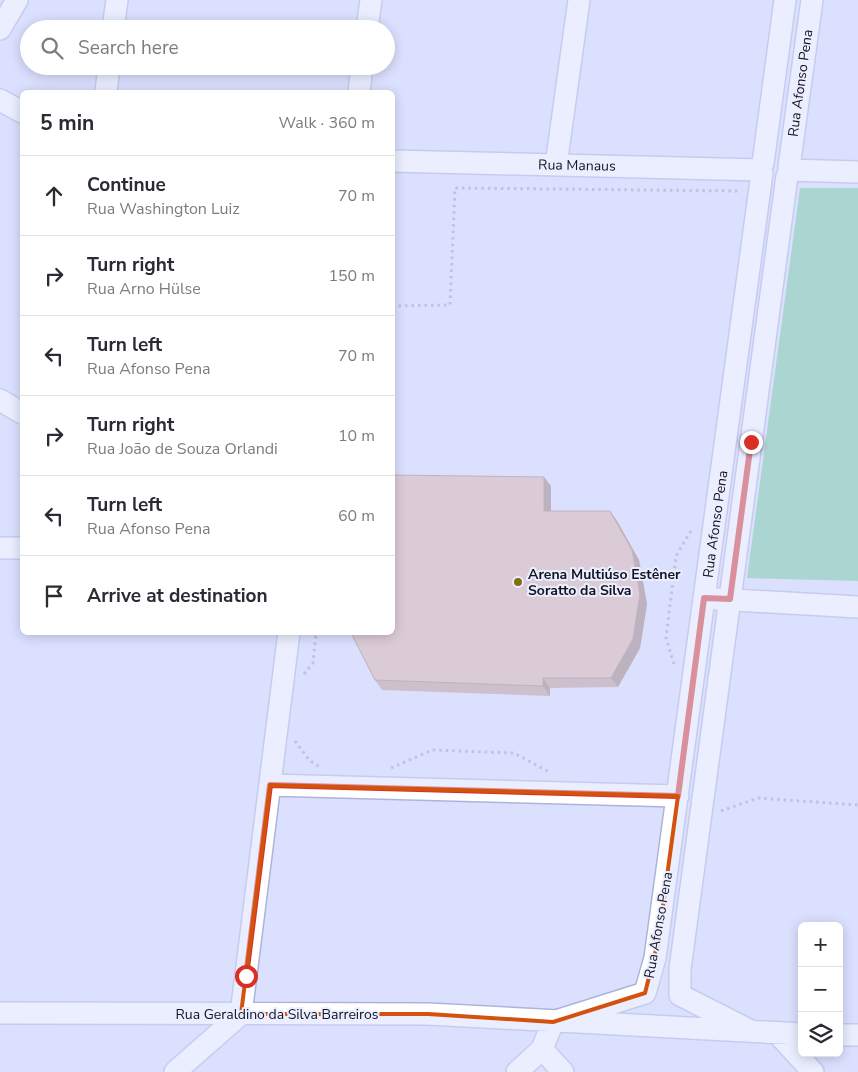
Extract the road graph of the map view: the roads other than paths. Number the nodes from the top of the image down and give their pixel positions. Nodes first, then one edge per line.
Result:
1 (17, 0) edge
2 (117, 0) edge
3 (370, 0) edge
4 (579, 0) edge
5 (785, 0) edge
6 (812, 0) edge
7 (114, 20) edge
8 (368, 20) edge
9 (0, 29) edge
10 (108, 75) edge
11 (361, 75) edge
12 (106, 90) edge
13 (359, 90) edge
14 (0, 100) edge
15 (20, 111) edge
16 (395, 161) edge
17 (556, 165) junction
18 (762, 169) junction
19 (788, 171) junction
20 (858, 172) edge
21 (742, 321) junction
22 (767, 324) junction
23 (0, 400) edge
24 (20, 412) edge
25 (0, 548) edge
26 (20, 548) edge
27 (704, 598) junction
28 (730, 599) junction
29 (858, 607) edge
30 (289, 635) edge
31 (270, 785) junction
32 (678, 796) junction
33 (675, 818) junction
34 (700, 819) junction
35 (645, 992) junction
36 (680, 995) junction
37 (0, 1013) edge
38 (241, 1014) junction
39 (553, 1022) junction
40 (660, 1026) junction
41 (749, 1030) junction
42 (777, 1033) junction
43 (798, 1034) edge
44 (843, 1035) edge
45 (858, 1035) edge
46 (542, 1049) junction
47 (175, 1072) edge
48 (517, 1072) edge
49 (563, 1072) edge
50 (813, 1072) edge

1 - 9 street
2 - 7 street
3 - 8 street
4 - 17 street
5 - 18 street, Rua Afonso Pena
6 - 19 street, Rua Afonso Pena
10 - 12 street
11 - 13 street
14 - 15 street
16 - 17 street, Rua Manaus
17 - 18 street, Rua Manaus
18 - 19 street, Rua Manaus
18 - 21 street, Rua Afonso Pena
19 - 20 street
19 - 22 street, Rua Afonso Pena
21 - 22 street
21 - 27 street, Rua Afonso Pena
22 - 28 street, Rua Afonso Pena
23 - 24 street
25 - 26 street
27 - 28 street
27 - 32 street, Rua Afonso Pena
28 - 29 street
28 - 34 street, Rua Afonso Pena
30 - 31 street
31 - 32 street
31 - 38 street
32 - 33 street, Rua Afonso Pena
33 - 34 street
33 - 35 street, Rua Afonso Pena
34 - 36 street, Rua Afonso Pena
35 - 36 street
35 - 39 street, Rua Geraldino da Silva Barreiros
35 - 40 street
36 - 40 street
36 - 41 street, Rua Geraldino da Silva Barreiros
37 - 38 street, Rua Geraldino da Silva Barreiros
38 - 39 street, Rua Geraldino da Silva Barreiros
38 - 47 street
39 - 40 street, Rua Geraldino da Silva Barreiros
39 - 46 street
40 - 41 street, Rua Geraldino da Silva Barreiros
41 - 42 street, Rua Geraldino da Silva Barreiros
42 - 43 street, Rua Geraldino da Silva Barreiros
42 - 50 street
44 - 45 street
46 - 48 street
46 - 49 street

